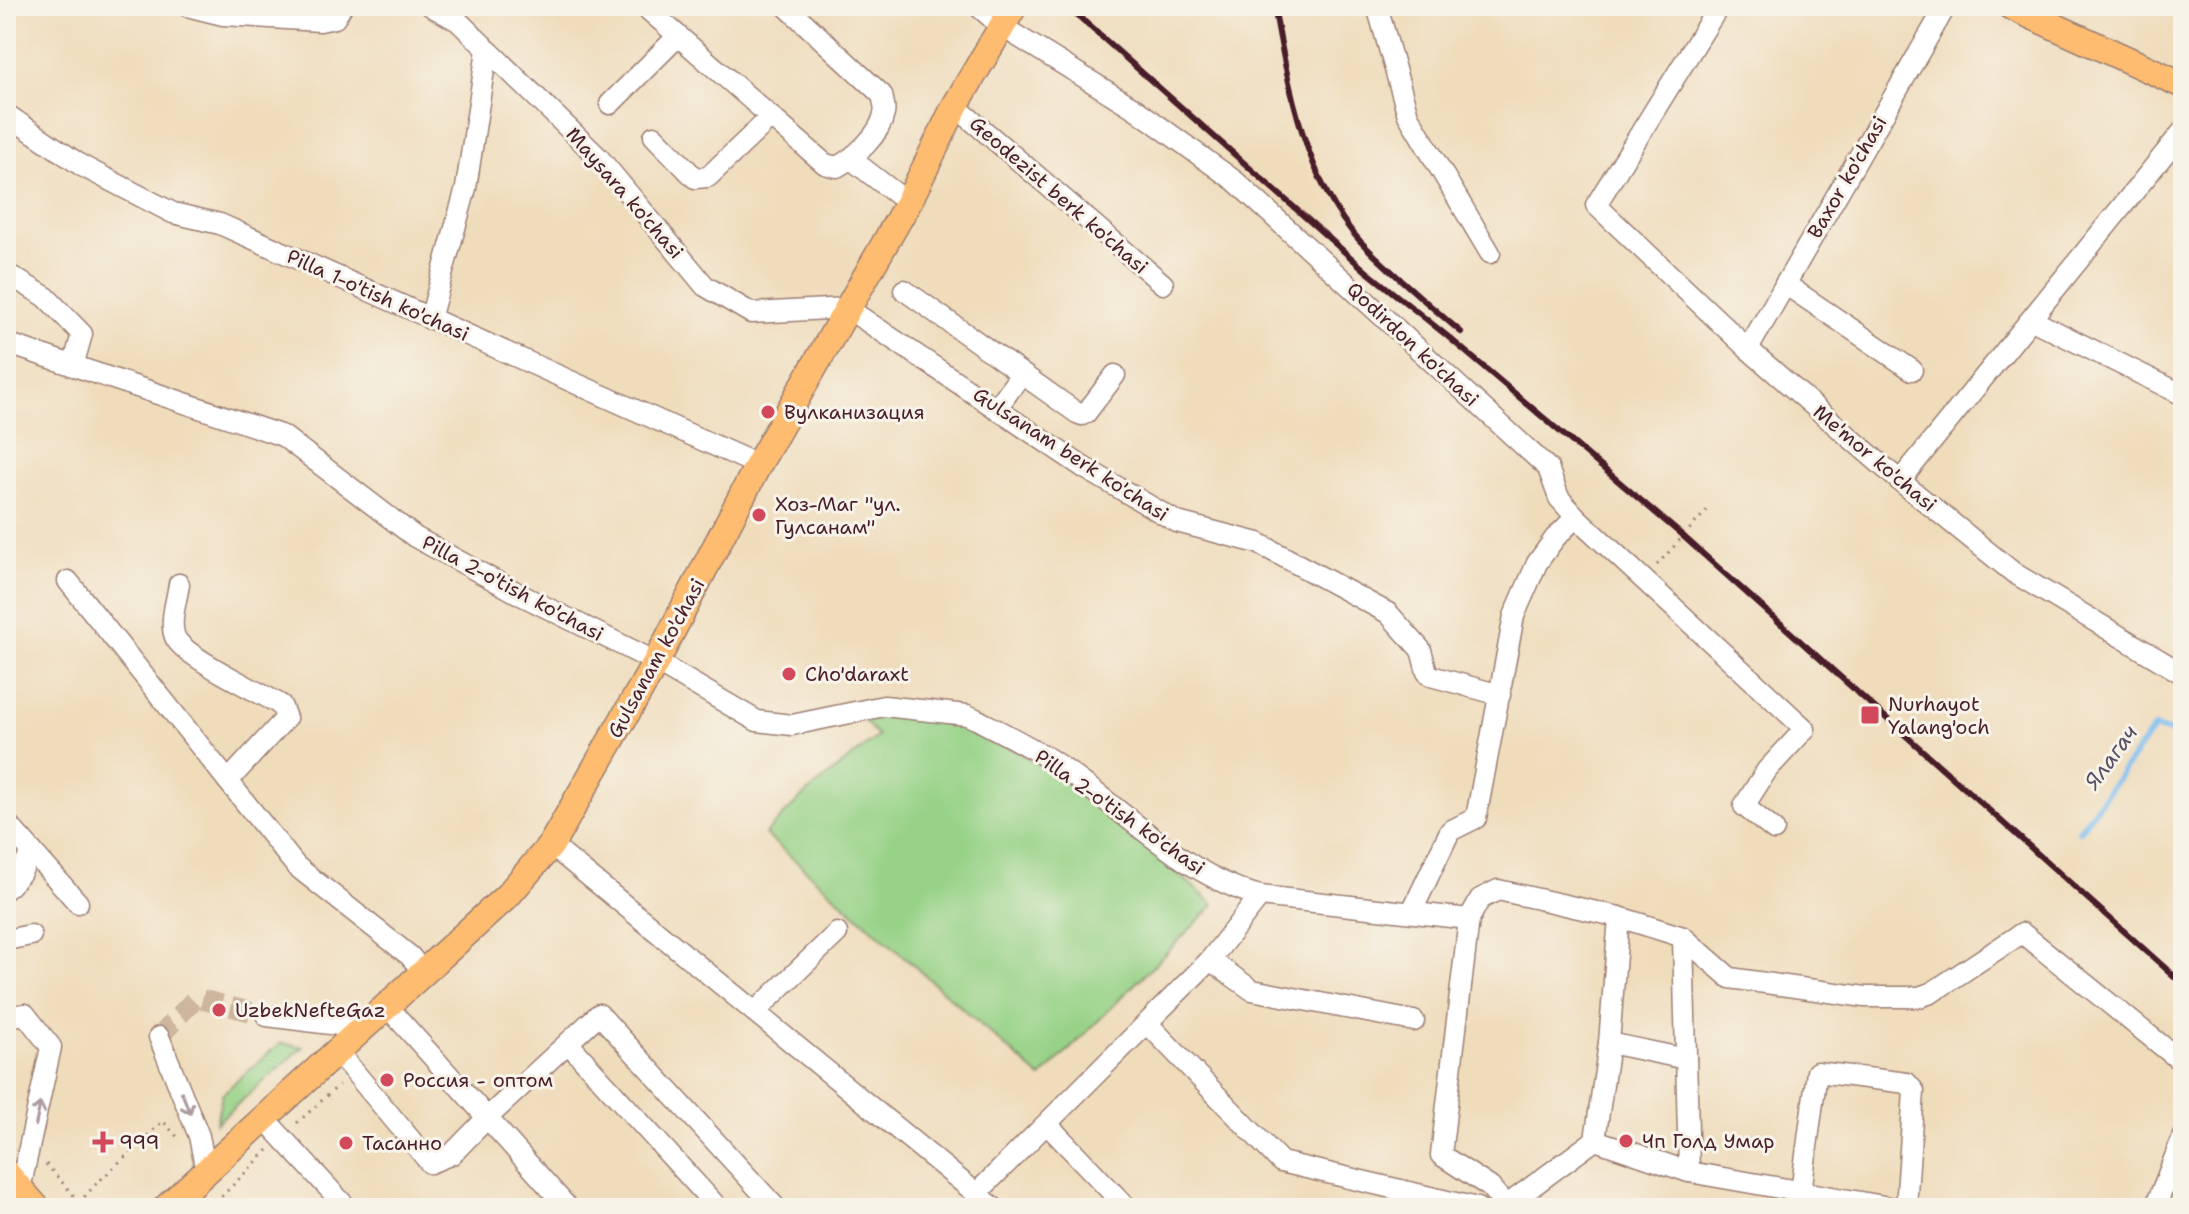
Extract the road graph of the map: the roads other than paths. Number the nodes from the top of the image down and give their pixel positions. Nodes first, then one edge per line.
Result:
1 (187, 6) edge
2 (342, 6) edge
3 (431, 6) edge
4 (644, 6) edge
5 (786, 6) edge
6 (978, 6) edge
7 (1377, 6) edge
8 (1719, 6) edge
9 (1946, 6) edge
10 (2010, 6) edge
11 (2044, 6) edge
12 (464, 14) edge
13 (1007, 16) edge
14 (678, 36) junction
15 (487, 50) junction
16 (2183, 73) edge
17 (2183, 85) edge
18 (610, 104) dead end
19 (955, 106) junction
20 (6, 114) edge
21 (771, 117) junction
22 (2183, 131) edge
23 (654, 136) dead end
24 (851, 159) junction
25 (908, 203) junction
26 (1490, 253) dead end
27 (6, 273) edge
28 (1163, 284) dead end
29 (1785, 284) junction
30 (904, 290) dead end
31 (847, 308) junction
32 (430, 319) junction
33 (2032, 320) junction
34 (6, 343) edge
35 (1748, 349) junction
36 (73, 366) junction
37 (1912, 370) dead end
38 (1021, 374) junction
39 (1115, 375) dead end
40 (2183, 395) edge
41 (997, 408) junction
42 (758, 465) junction
43 (1900, 481) junction
44 (1576, 517) junction
45 (68, 581) dead end
46 (179, 584) dead end
47 (656, 662) junction
48 (2183, 674) edge
49 (1500, 695) junction
50 (228, 781) junction
51 (6, 822) edge
52 (1774, 830) dead end
53 (551, 845) junction
54 (32, 851) junction
55 (6, 889) edge
56 (1260, 896) junction
57 (78, 903) dead end
58 (1412, 911) junction
59 (1619, 917) junction
60 (1469, 919) junction
61 (837, 933) dead end
62 (31, 935) dead end
63 (1683, 937) junction
64 (6, 940) edge
65 (1210, 960) junction
66 (423, 972) junction
67 (386, 1005) junction
68 (755, 1012) junction
69 (267, 1016) tunnel mouth
70 (6, 1017) edge
71 (1414, 1021) dead end
72 (1148, 1024) junction
73 (362, 1028) junction
74 (159, 1037) dead end
75 (568, 1043) junction
76 (1609, 1043) junction
77 (337, 1051) junction
78 (1686, 1059) junction
79 (2183, 1067) edge
80 (264, 1118) junction
81 (487, 1118) junction
82 (1047, 1124) junction
83 (2183, 1136) edge
84 (1595, 1140) junction
85 (206, 1171) junction
86 (1689, 1172) junction
87 (21, 1190) edge
88 (1801, 1192) junction
89 (977, 1193) junction
90 (1505, 1207) edge
91 (166, 1208) edge
92 (347, 1208) edge
93 (568, 1208) edge
94 (718, 1208) edge
95 (776, 1208) edge
96 (994, 1208) edge
97 (1127, 1208) edge
98 (1477, 1208) edge
99 (1895, 1208) edge
100 (1906, 1208) edge
101 (2155, 1208) edge

1 - 2 street
3 - 12 street, Maysara ko'chasi
4 - 14 street
5 - 24 street
6 - 13 street, Qodirdon ko'chasi
7 - 26 street
8 - 35 street, Me'mor ko'chasi
9 - 29 street, Baxor ko'chasi
10 - 17 main road
11 - 16 main road
12 - 15 street, Maysara ko'chasi
13 - 19 main road, Gulsanam ko'chasi
13 - 44 street, Qodirdon ko'chasi
14 - 18 street
14 - 21 street
15 - 31 street, Maysara ko'chasi
15 - 32 street
19 - 25 main road, Gulsanam ko'chasi
19 - 28 street, Geodezist berk ko'chasi
20 - 32 street, Pilla 1-o'tish ko'chasi
21 - 23 street
21 - 24 street
22 - 33 street
24 - 25 street
25 - 31 main road, Gulsanam ko'chasi
27 - 36 street
29 - 35 street, Baxor ko'chasi
29 - 37 street
30 - 38 street
31 - 41 street, Gulsanam berk ko'chasi
31 - 42 main road, Gulsanam ko'chasi
32 - 42 street, Pilla 1-o'tish ko'chasi
33 - 40 street
33 - 43 street
34 - 36 street, Pilla 2-o'tish ko'chasi
35 - 43 street, Me'mor ko'chasi
36 - 47 street, Pilla 2-o'tish ko'chasi
38 - 39 street
38 - 41 street
41 - 49 street, Gulsanam berk ko'chasi
42 - 47 main road, Gulsanam ko'chasi
43 - 48 street, Me'mor ko'chasi
44 - 49 street
44 - 52 street, Qodirdon ko'chasi
45 - 50 street
46 - 50 street
47 - 53 main road, Gulsanam ko'chasi
47 - 56 street, Pilla 2-o'tish ko'chasi
49 - 58 street
50 - 66 street
51 - 54 street
53 - 66 main road, Gulsanam ko'chasi
53 - 68 street
54 - 55 street
54 - 57 street
56 - 58 street, Pilla 2-o'tish ko'chasi
56 - 65 street
58 - 60 street, Pilla 2-o'tish ko'chasi
59 - 60 street
59 - 63 street
59 - 76 street
60 - 90 street
61 - 68 street
62 - 64 street
63 - 78 street
63 - 79 street
65 - 71 street
65 - 72 street
66 - 67 main road, Gulsanam ko'chasi
67 - 73 main road, Gulsanam ko'chasi
67 - 81 street
68 - 89 street
69 - 73 street
87 -> 70 street
72 - 82 street
72 - 98 street
73 - 77 main road, Gulsanam ko'chasi
74 -> 85 street
75 - 81 street
75 - 94 street
75 - 95 street
76 - 78 street
76 - 84 street
77 - 80 main road, Gulsanam ko'chasi
77 - 81 street
78 - 86 street
80 - 85 main road, Gulsanam ko'chasi
80 - 92 street
81 - 93 street
82 - 89 street
82 - 97 street
83 - 101 street
84 - 86 street
84 - 90 street
85 - 91 main road, Gulsanam ko'chasi
86 - 88 street
88 - 99 street
88 - 100 street
89 - 96 street

